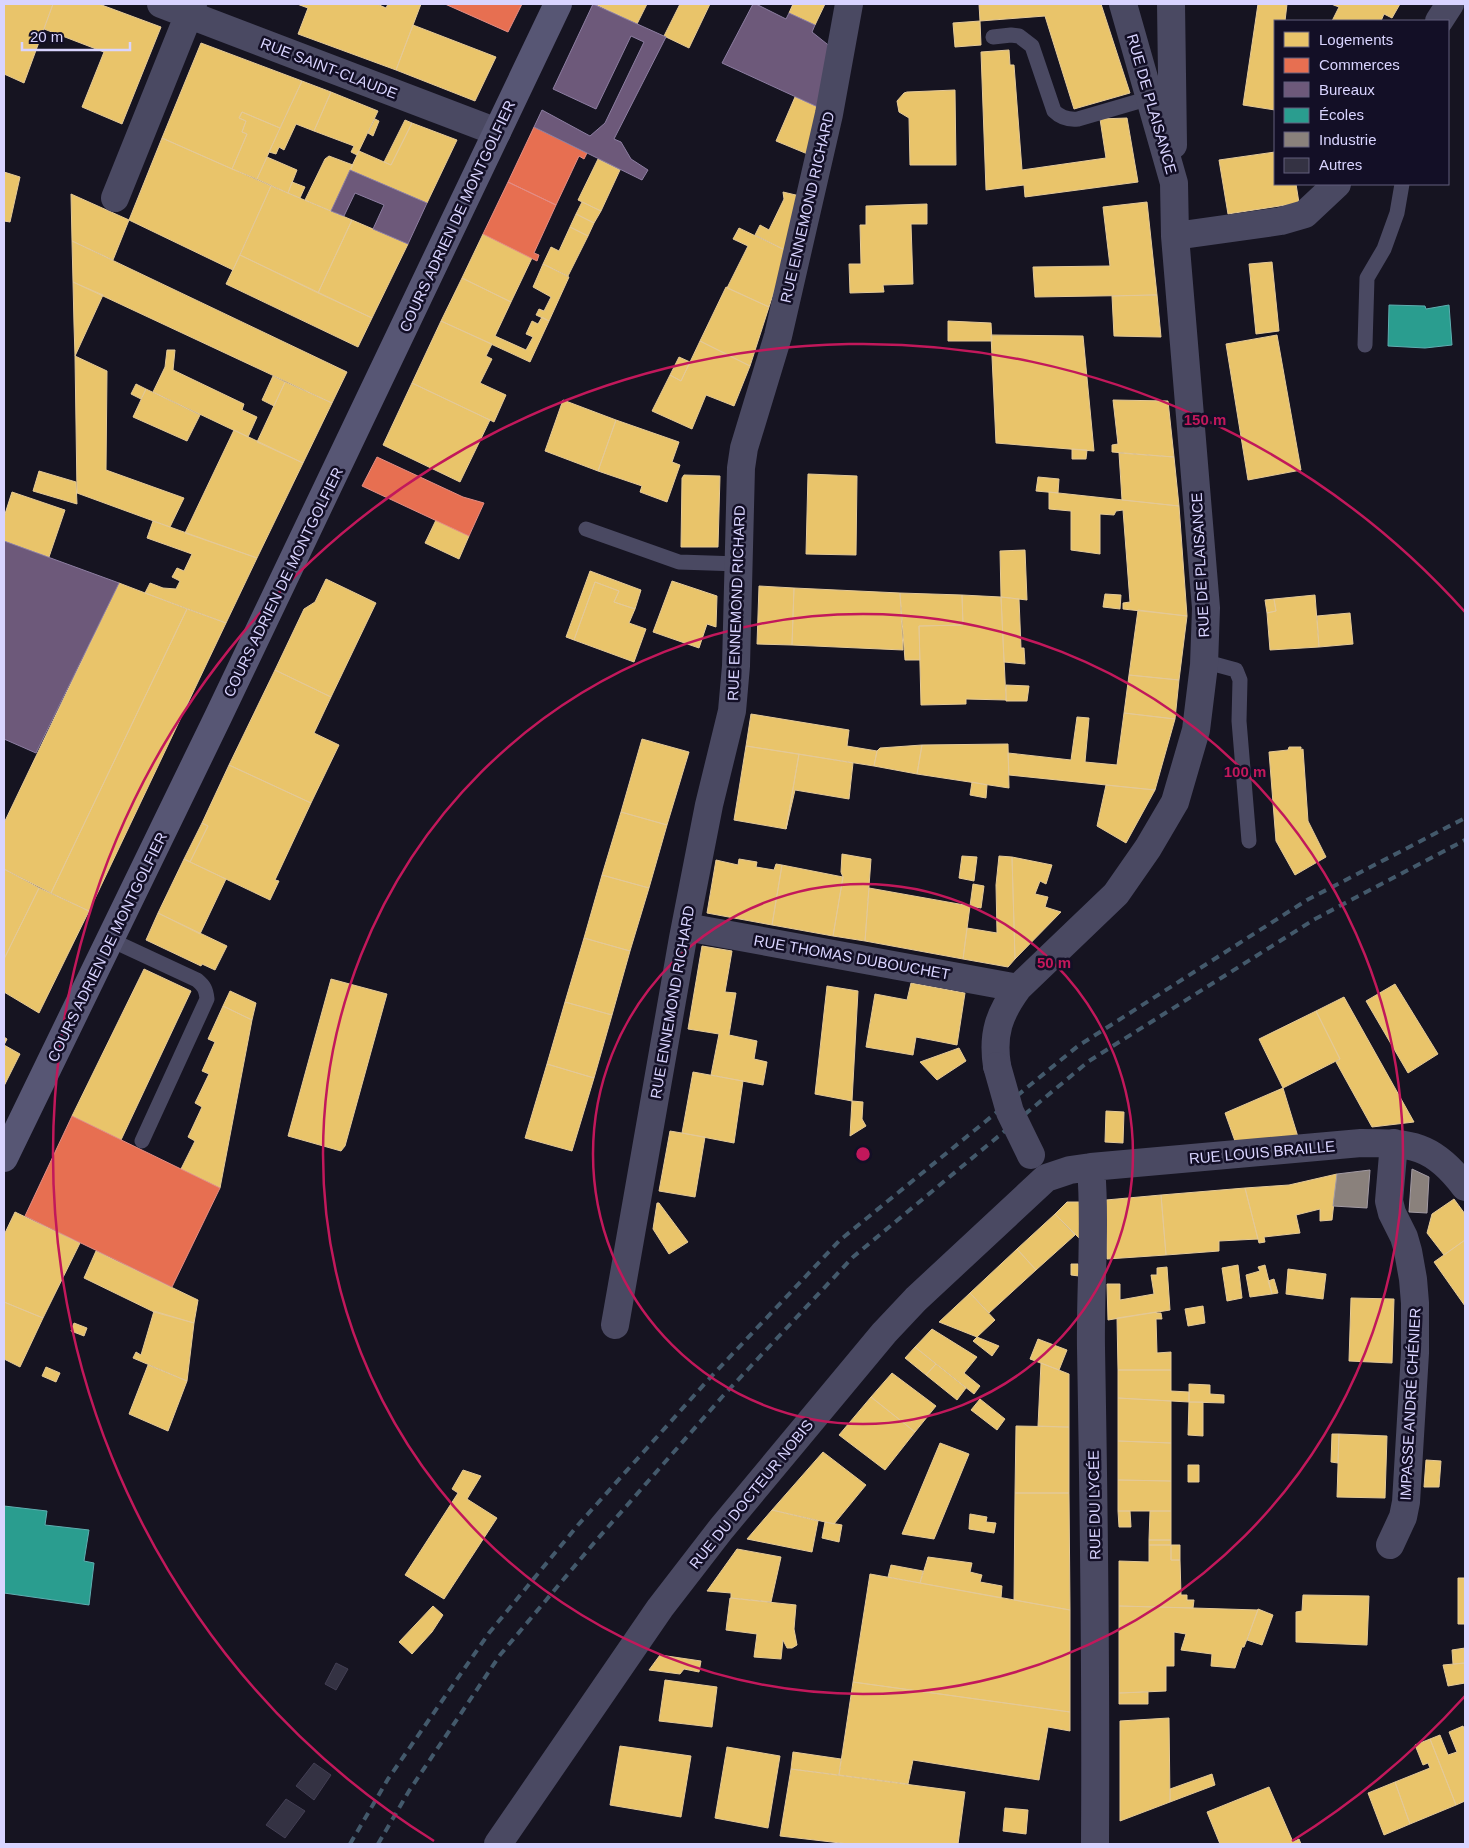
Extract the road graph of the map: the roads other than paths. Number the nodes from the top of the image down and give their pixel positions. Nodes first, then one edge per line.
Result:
1 (160, 4) edge
2 (558, 4) edge
3 (849, 4) edge
4 (1123, 4) edge
5 (1171, 4) edge
6 (1450, 4) edge
7 (191, 9) edge
8 (1440, 20) edge
9 (992, 37) dead end
10 (1150, 98) junction
11 (497, 132) junction
12 (1174, 183) junction
13 (1336, 185) edge
14 (1402, 185) edge
15 (115, 198) dead end
16 (1174, 236) junction
17 (1365, 345) dead end
18 (586, 529) dead end
19 (739, 564) junction
20 (1204, 665) junction
21 (1249, 841) dead end
22 (686, 927) junction
23 (111, 940) junction
24 (1018, 988) junction
25 (142, 1141) dead end
26 (1394, 1143) junction
27 (4, 1158) edge
28 (1091, 1167) junction
29 (1046, 1178) junction
30 (1465, 1187) edge
31 (615, 1325) dead end
32 (1390, 1546) dead end
33 (498, 1844) edge
34 (1095, 1844) edge

1 - 7 street, RUE SAINT-CLAUDE
2 - 11 main road, COURS ADRIEN DE MONTGOLFIER
3 - 19 street, RUE ENNEMOND RICHARD
4 - 10 street, RUE DE PLAISANCE
5 - 12 street
6 - 8 street
7 - 11 street, RUE SAINT-CLAUDE
7 - 15 street
9 - 10 lane
10 - 12 street, RUE DE PLAISANCE
11 - 23 main road, COURS ADRIEN DE MONTGOLFIER
12 - 16 street, RUE DE PLAISANCE
13 - 16 street
14 - 17 lane
16 - 20 street, RUE DE PLAISANCE
18 - 19 lane
19 - 22 street, RUE ENNEMOND RICHARD
20 - 21 lane
20 - 24 street, RUE DE PLAISANCE
22 - 24 street, RUE THOMAS DUBOUCHET
22 - 31 street, RUE ENNEMOND RICHARD
23 - 25 lane
23 - 27 main road, COURS ADRIEN DE MONTGOLFIER
24 - 29 street, RUE DE PLAISANCE, bridge
26 - 28 street, RUE LOUIS BRAILLE
26 - 30 street, RUE LOUIS BRAILLE
26 - 32 street, IMPASSE ANDRÉ CHÉNIER
28 - 29 street, RUE LOUIS BRAILLE
28 - 34 street, RUE DU LYCÉE
29 - 33 street, RUE DU DOCTEUR NOBIS

